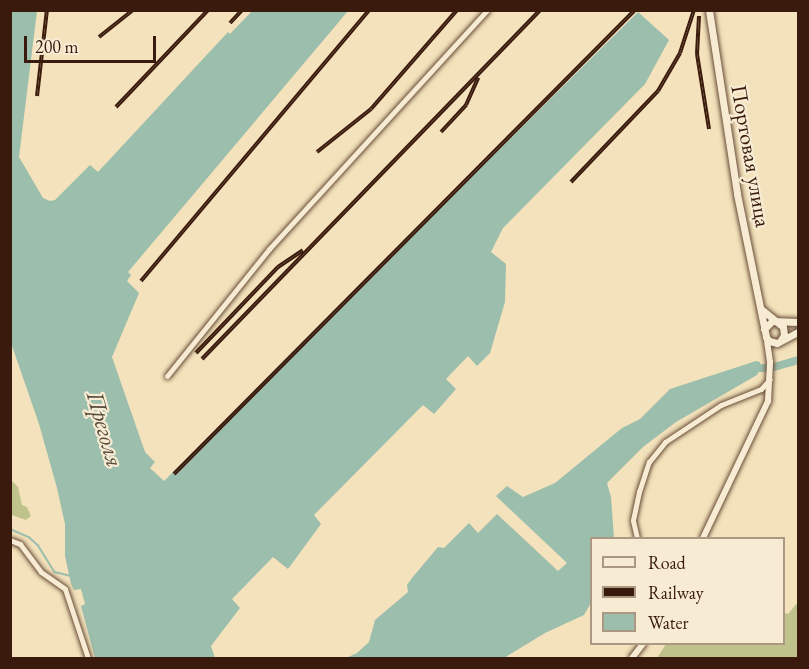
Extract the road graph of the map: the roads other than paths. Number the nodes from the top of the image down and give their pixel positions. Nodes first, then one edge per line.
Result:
1 (487, 10) edge
2 (709, 10) edge
3 (760, 307) junction
4 (778, 322) junction
5 (798, 322) edge
6 (764, 329) junction
7 (798, 332) edge
8 (767, 340) junction
9 (779, 342) junction
10 (770, 362) junction
11 (167, 376) dead end
12 (770, 379) junction
13 (637, 537) edge
14 (703, 537) edge
15 (10, 540) edge
16 (642, 645) edge
17 (88, 658) edge
18 (632, 658) edge

1 - 11 street
2 - 3 main road, Портовая улица
3 - 4 main road
3 - 6 main road, Портовая улица
4 - 5 main road
4 - 6 main road
4 - 9 main road
6 - 8 main road
7 - 9 main road
8 - 9 main road
8 - 10 street
9 - 10 street
10 - 12 street
12 - 13 street
12 - 14 street
15 - 17 street
16 - 18 street

